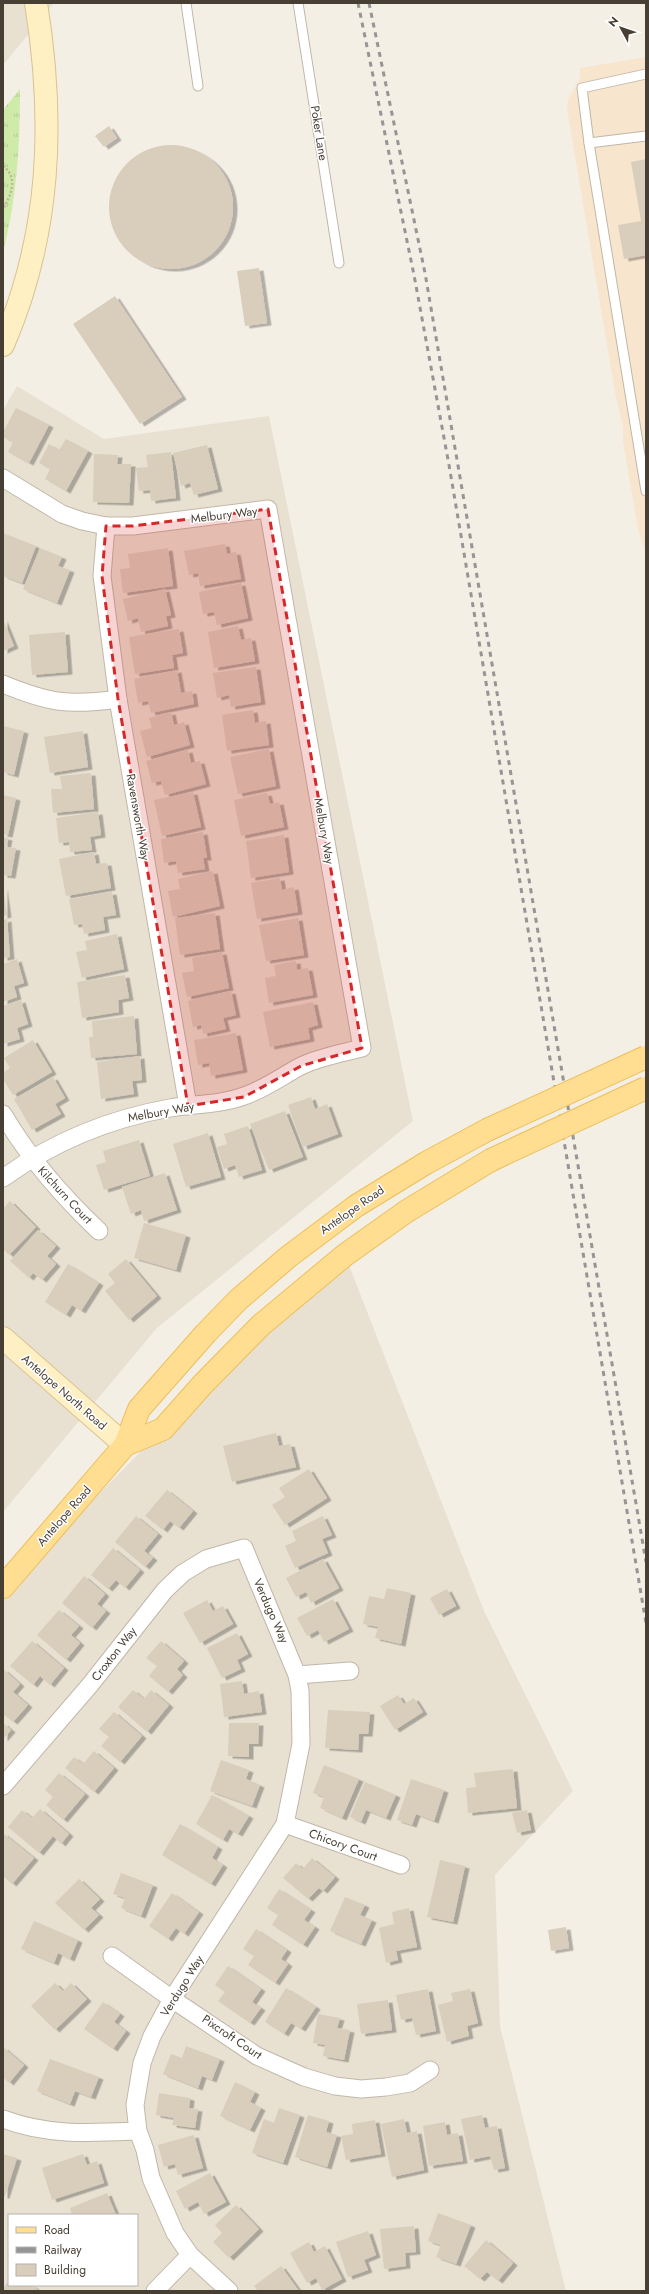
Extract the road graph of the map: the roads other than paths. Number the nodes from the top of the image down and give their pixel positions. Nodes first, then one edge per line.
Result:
1 (36, 3) edge
2 (186, 3) edge
3 (298, 3) edge
4 (646, 74) edge
5 (198, 86) dead end
6 (646, 136) edge
7 (589, 143) junction
8 (339, 263) dead end
9 (3, 345) edge
10 (3, 478) edge
11 (646, 491) edge
12 (106, 526) junction
13 (3, 684) edge
14 (118, 699) junction
15 (646, 1057) edge
16 (646, 1088) edge
17 (188, 1106) junction
18 (3, 1114) edge
19 (32, 1158) junction
20 (3, 1178) edge
21 (99, 1231) dead end
22 (3, 1338) edge
23 (125, 1445) junction
24 (244, 1548) joint
25 (3, 1587) edge
26 (350, 1671) dead end
27 (297, 1674) junction
28 (3, 1786) edge
29 (286, 1824) junction
30 (401, 1866) dead end
31 (112, 1956) dead end
32 (172, 2000) junction
33 (430, 2070) dead end
34 (3, 2119) edge
35 (138, 2131) junction
36 (190, 2255) junction
37 (154, 2291) edge
38 (228, 2291) edge

1 - 9 main road
2 - 5 lane
3 - 8 lane, Poker Lane
4 - 7 lane
6 - 7 lane
7 - 11 lane
10 - 12 street, Melbury Way
12 - 14 street, Ravensworth Way
12 - 17 street, Melbury Way
13 - 14 street
14 - 17 street, Ravensworth Way
15 - 23 main road, Antelope Road, bridge
16 - 23 main road, Antelope Road, bridge
17 - 19 street, Melbury Way
18 - 19 street, Kilchurn Court
19 - 20 street, Melbury Way
19 - 21 street, Kilchurn Court
22 - 23 main road, Antelope North Road
23 - 25 main road, Antelope Road
24 - 27 street, Verdugo Way
24 - 28 street, Croxton Way
26 - 27 street
27 - 29 street, Verdugo Way
29 - 30 street, Chicory Court
29 - 32 street, Verdugo Way
31 - 32 street, Pixcroft Court
32 - 33 street, Pixcroft Court
32 - 35 street, Verdugo Way
34 - 35 street
35 - 36 street, Verdugo Way
36 - 37 street
36 - 38 street, Verdugo Way

